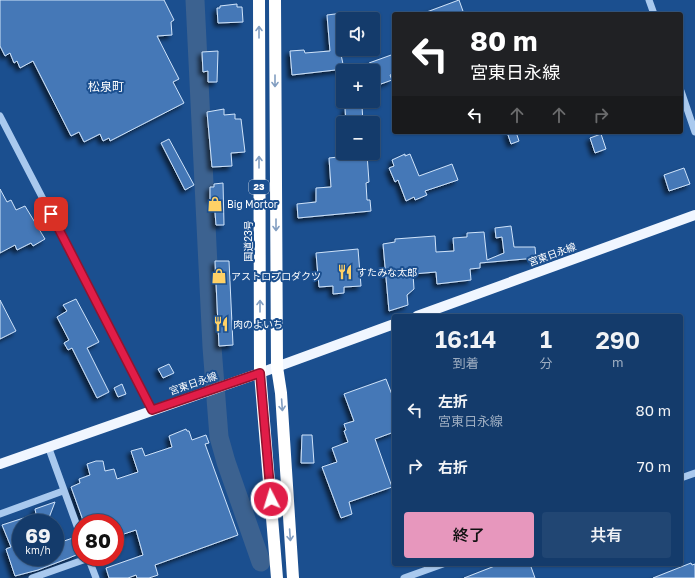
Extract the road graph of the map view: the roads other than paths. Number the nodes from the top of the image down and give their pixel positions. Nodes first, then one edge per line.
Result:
1 (258, 0) edge
2 (275, 0) edge
3 (649, 0) edge
4 (653, 12) edge
5 (683, 97) edge
6 (0, 116) edge
7 (695, 132) edge
8 (695, 215) edge
9 (423, 314) edge
10 (392, 325) edge
11 (277, 367) junction
12 (260, 373) junction
13 (152, 410) junction
14 (48, 446) junction
15 (0, 464) edge
16 (695, 473) edge
17 (683, 477) edge
18 (63, 490) junction
19 (0, 514) edge
20 (72, 514) edge
21 (72, 564) edge
22 (91, 566) edge
23 (437, 566) edge
24 (32, 578) edge
25 (96, 578) edge
26 (278, 578) edge
27 (293, 578) edge
28 (404, 578) edge

12 -> 1 highway, 国道23号 / 23
2 -> 11 highway, 23
3 - 4 street
5 - 7 street
6 - 13 street
8 - 9 main road, 宮東日永線
10 - 11 main road, 宮東日永線
11 - 12 main road, 宮東日永線
11 -> 27 highway, 23
12 - 13 main road, 宮東日永線
12 - 26 highway, 国道23号 / 23
13 - 14 main road, 宮東日永線
14 - 15 main road, 宮東日永線
14 - 18 street
16 - 17 street
18 - 19 street
18 - 20 street
21 - 24 street
22 - 25 street
23 - 28 street

